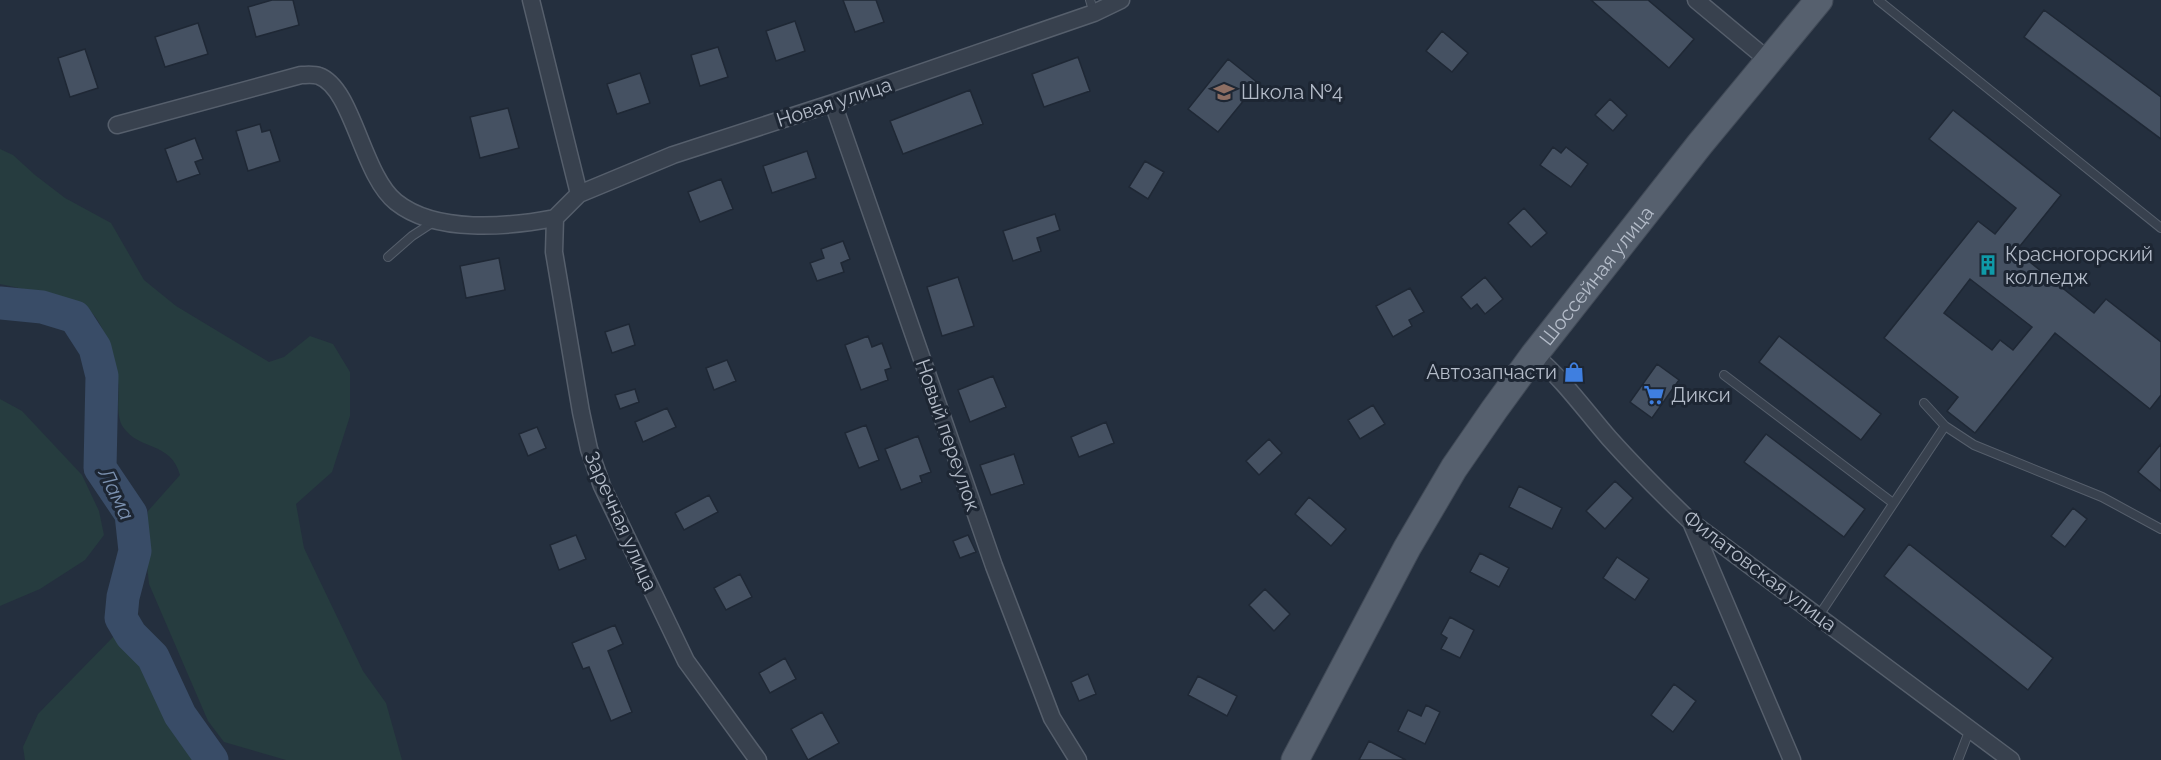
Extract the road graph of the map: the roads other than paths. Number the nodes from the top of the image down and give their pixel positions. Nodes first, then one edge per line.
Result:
1 (531, 0) edge
2 (1121, 0) edge
3 (1696, 0) edge
4 (1819, 0) edge
5 (1878, 0) edge
6 (1092, 7) edge
7 (1768, 60) junction
8 (833, 103) junction
9 (117, 125) dead end
10 (579, 194) junction
11 (555, 218) junction
12 (437, 220) junction
13 (2161, 228) edge
14 (388, 257) dead end
15 (1534, 355) junction
16 (1724, 375) dead end
17 (1924, 403) dead end
18 (1945, 426) junction
19 (1893, 503) junction
20 (1690, 521) junction
21 (2161, 529) edge
22 (1818, 617) junction
23 (1970, 729) junction
24 (758, 760) edge
25 (1078, 760) edge
26 (1295, 760) edge
27 (1792, 760) edge
28 (1958, 760) edge
29 (2011, 760) edge

1 - 10 street
2 - 6 street, Новая улица
3 - 7 street
4 - 7 main road, Шоссейная улица
5 - 13 lane
6 - 8 street, Новая улица
7 - 15 main road, Шоссейная улица
8 - 10 street, Новая улица
8 - 25 street, Новый переулок
9 - 12 street
10 - 11 street, Новая улица
11 - 12 street
11 - 24 street, Заречная улица
12 - 14 lane
15 - 20 street, Филатовская улица
15 - 26 main road, Шоссейная улица
16 - 19 lane
17 - 18 lane
18 - 19 lane
18 - 21 lane
19 - 22 lane
20 - 22 street, Филатовская улица
20 - 27 street
22 - 23 street, Филатовская улица
23 - 28 lane
23 - 29 street, Филатовская улица

